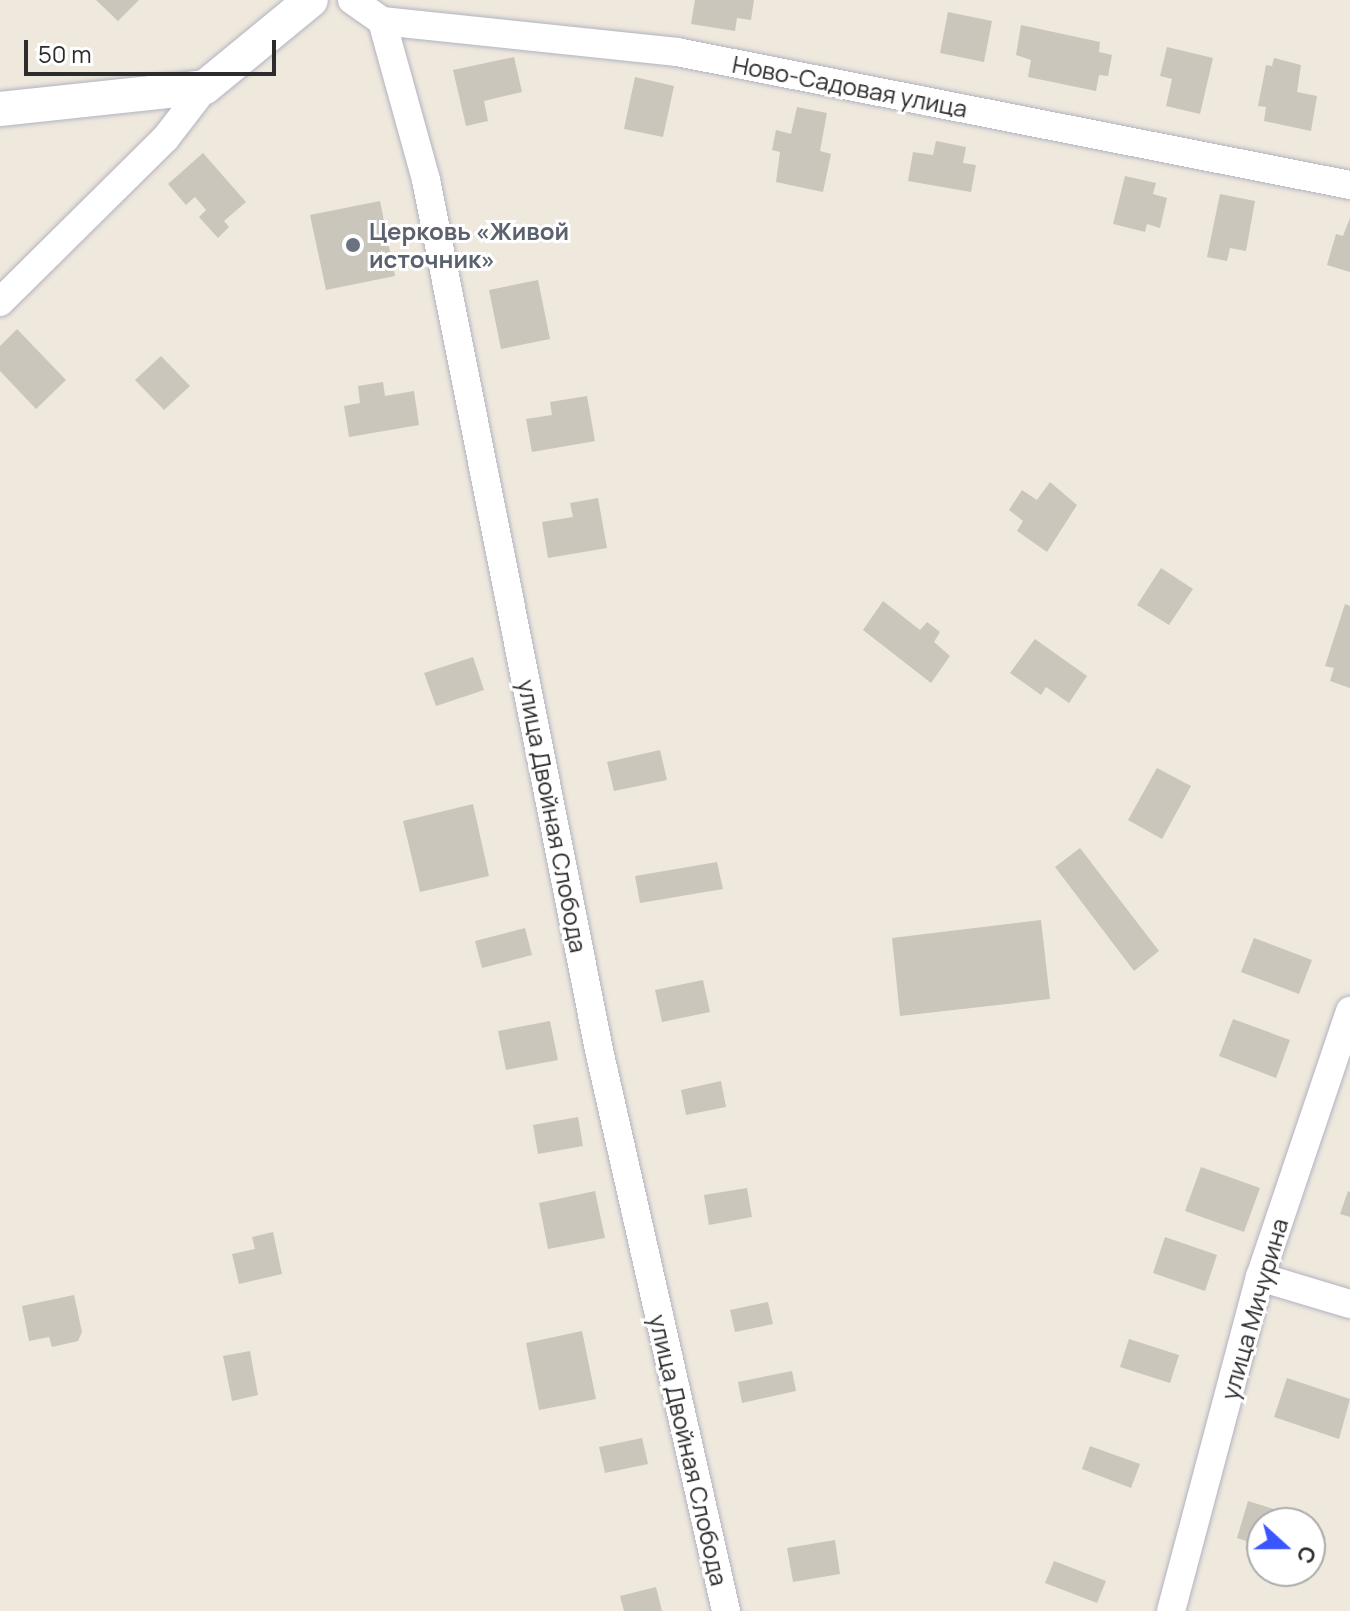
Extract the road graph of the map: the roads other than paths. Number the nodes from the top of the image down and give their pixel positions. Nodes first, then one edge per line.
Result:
1 (311, 0) edge
2 (352, 0) edge
3 (382, 21) junction
4 (205, 87) junction
5 (0, 109) edge
6 (1350, 185) edge
7 (0, 302) edge
8 (1350, 1011) edge
9 (1260, 1277) junction
10 (1350, 1304) edge
11 (726, 1611) edge
12 (1171, 1611) edge

1 - 4 street
2 - 3 street, Ново-Садовая улица
3 - 6 street, Ново-Садовая улица
3 - 11 street, улица Двойная Слобода
4 - 5 street
4 - 7 street
8 - 9 street, улица Мичурина
9 - 10 street
9 - 12 street, улица Мичурина

